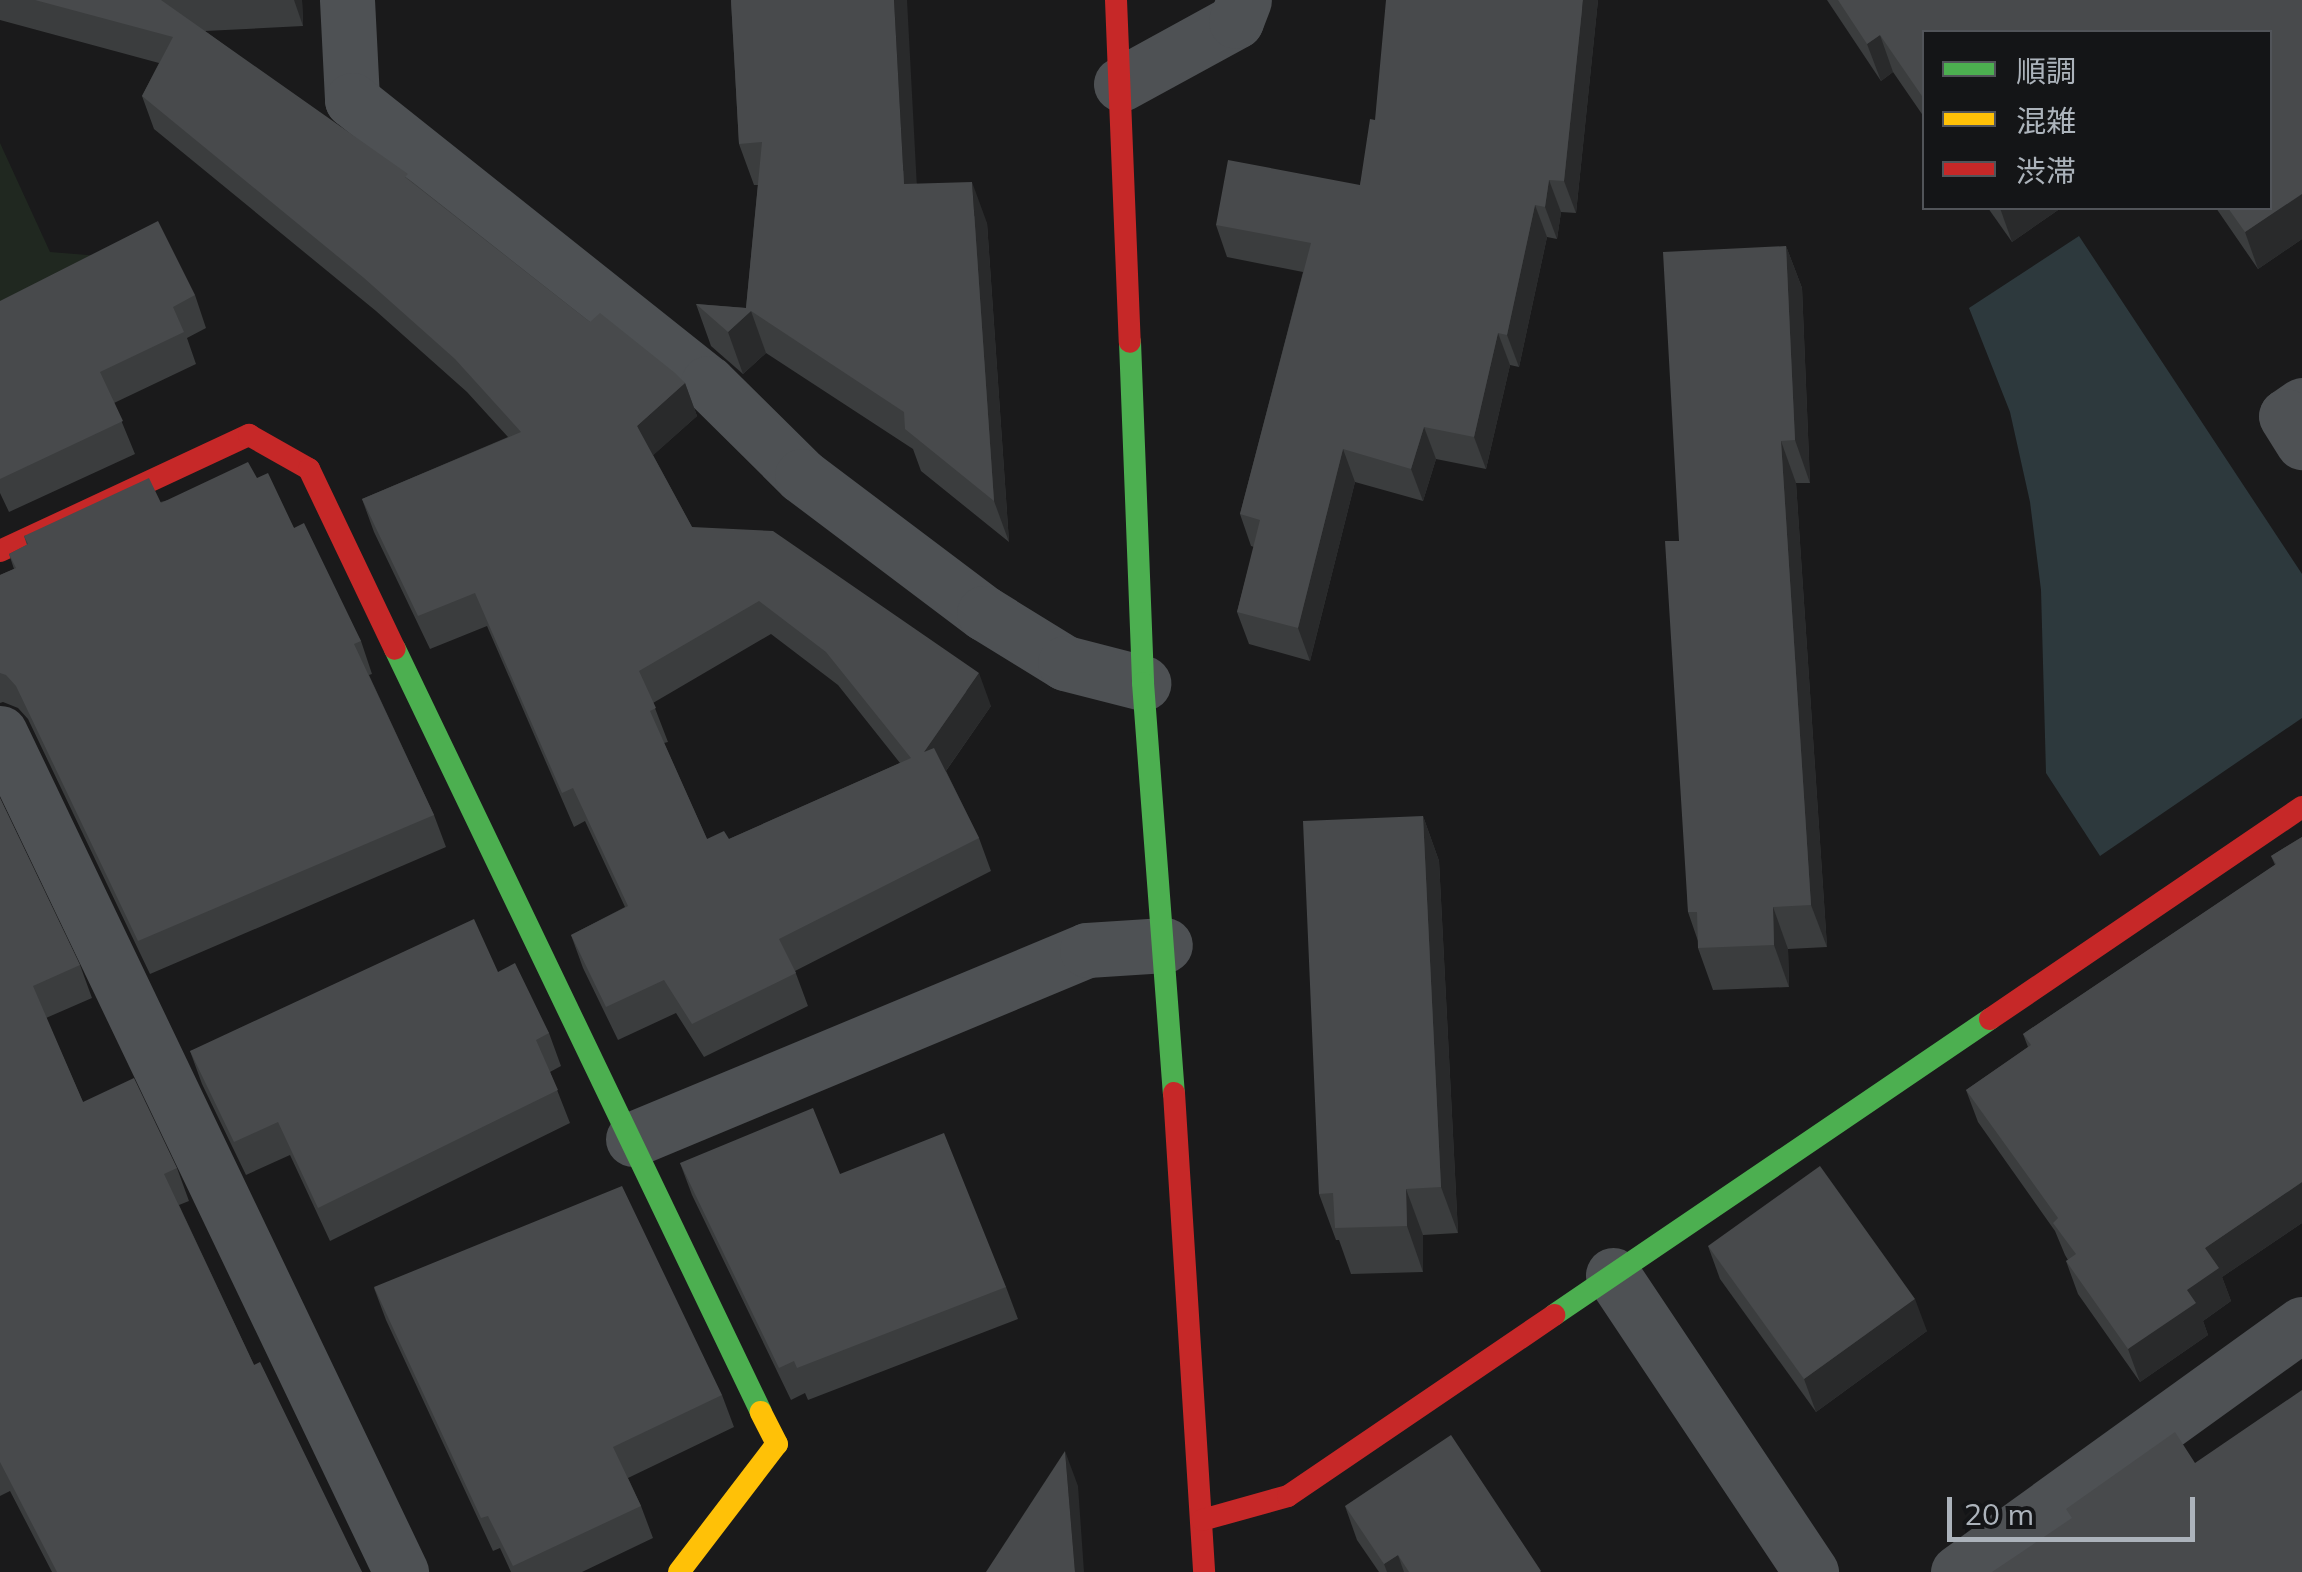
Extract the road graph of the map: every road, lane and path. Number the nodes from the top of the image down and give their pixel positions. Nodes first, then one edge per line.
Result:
1 (348, 0) edge
2 (1116, 0) edge
3 (1244, 0) edge
4 (1121, 84) junction
5 (2302, 405) edge
6 (2302, 442) edge
7 (0, 551) edge
8 (1143, 683) junction
9 (0, 733) edge
10 (2302, 807) edge
11 (1165, 946) junction
12 (634, 1139) junction
13 (1613, 1275) junction
14 (2302, 1324) edge
15 (1202, 1520) junction
16 (401, 1572) edge
17 (679, 1572) edge
18 (1204, 1572) edge
19 (1811, 1572) edge
20 (1958, 1572) edge

1 - 8 street
2 - 4 street
3 - 4 street
4 - 8 street
5 - 6 street
7 - 12 street
8 - 11 street
9 - 16 street
10 - 13 street
11 - 12 street
11 - 15 street
12 - 17 street
13 - 15 street
13 - 19 street
14 - 20 street
15 - 18 street

